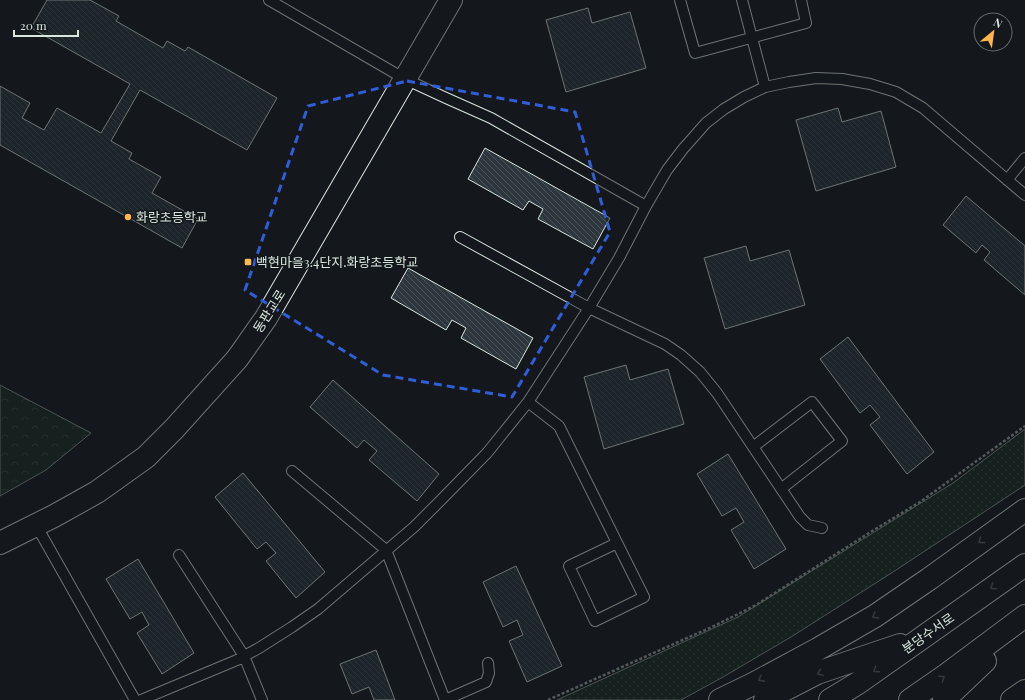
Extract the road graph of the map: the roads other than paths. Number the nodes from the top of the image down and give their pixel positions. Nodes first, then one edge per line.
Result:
1 (269, 0) edge
2 (451, 0) edge
3 (680, 0) edge
4 (742, 0) edge
5 (801, 0) edge
6 (752, 38) junction
7 (405, 79) junction
8 (765, 88) junction
9 (1025, 158) edge
10 (1006, 180) junction
11 (1025, 195) edge
12 (646, 206) junction
13 (460, 237) dead end
14 (589, 308) junction
15 (528, 402) junction
16 (753, 447) junction
17 (292, 471) dead end
18 (781, 489) junction
19 (1021, 514) edge
20 (36, 525) junction
21 (822, 528) dead end
22 (0, 543) edge
23 (617, 543) junction
24 (386, 550) junction
25 (179, 555) dead end
26 (1025, 565) edge
27 (1025, 616) edge
28 (1025, 623) edge
29 (923, 637) junction
30 (244, 656) junction
31 (488, 663) dead end
32 (1025, 691) edge
33 (135, 700) edge
34 (141, 700) edge
35 (262, 700) edge
36 (720, 700) edge
37 (765, 700) edge
38 (830, 700) edge
39 (910, 700) edge
40 (944, 700) edge
41 (1012, 700) edge

1 - 7 lane
2 - 7 main road, 동판교로
3 - 6 lane
4 - 6 lane
5 - 6 lane
6 - 8 lane
7 - 12 lane
7 - 20 main road, 동판교로
8 - 10 lane
8 - 12 lane
9 - 10 lane
10 - 11 lane
12 - 14 lane
13 - 14 lane
14 - 15 lane
14 - 16 lane
15 - 23 lane
15 - 24 lane
16 - 18 lane
16 - 18 lane
17 - 24 lane
18 - 21 lane
19 -> 36 main road
20 - 22 main road, 동판교로
20 - 33 lane
23 - 23 lane
24 - 30 lane
24 - 31 lane
25 - 30 lane
26 -> 29 main road, 분당수서로
39 -> 27 main road
28 - 40 main road
29 -> 37 main road
29 -> 38 main road, 분당수서로
30 - 34 lane
30 - 35 lane
32 - 41 main road

